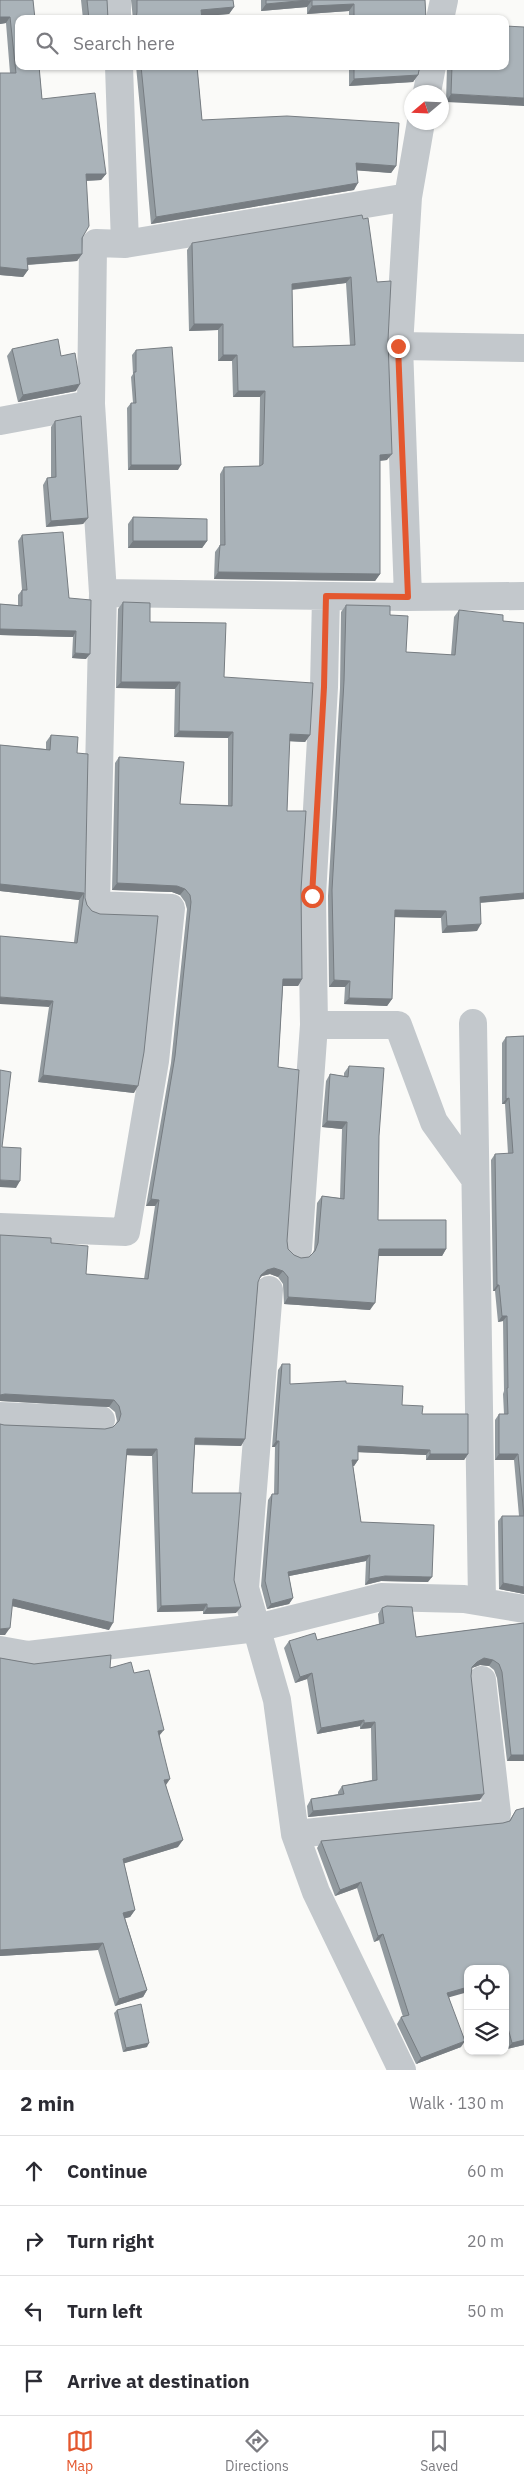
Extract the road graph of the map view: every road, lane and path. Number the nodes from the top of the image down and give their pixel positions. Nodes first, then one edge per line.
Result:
1 (117, 0) edge
2 (444, 0) edge
3 (117, 15) edge
4 (441, 15) edge
5 (119, 70) edge
6 (431, 70) edge
7 (428, 85) edge
8 (420, 130) edge
9 (408, 197) junction
10 (125, 244) junction
11 (398, 346) junction
12 (524, 348) edge
13 (91, 404) junction
14 (0, 421) edge
15 (103, 593) junction
16 (326, 596) junction
17 (524, 596) edge
18 (408, 597) junction
19 (472, 1023) dead end
20 (314, 1025) junction
21 (475, 1179) junction
22 (0, 1228) edge
23 (298, 1249) dead end
24 (269, 1290) dead end
25 (0, 1416) edge
26 (101, 1420) dead end
27 (482, 1601) junction
28 (524, 1609) edge
29 (257, 1628) junction
30 (0, 1650) edge
31 (482, 1680) dead end
32 (295, 1834) junction
33 (402, 2070) edge

1 - 3 street
2 - 4 street
5 - 10 street
6 - 7 street
8 - 9 street
9 - 10 street
9 - 11 street
10 - 13 street
11 - 12 street
11 - 18 street
13 - 14 street
13 - 15 street
15 - 16 street
15 - 22 street
16 - 18 street
16 - 20 street
17 - 18 street
19 - 21 street
20 - 21 street
20 - 23 street
21 - 27 street
24 - 29 street
25 - 26 street
27 - 28 street
27 - 29 street
29 - 30 street
29 - 32 street
31 - 32 street
32 - 33 street

